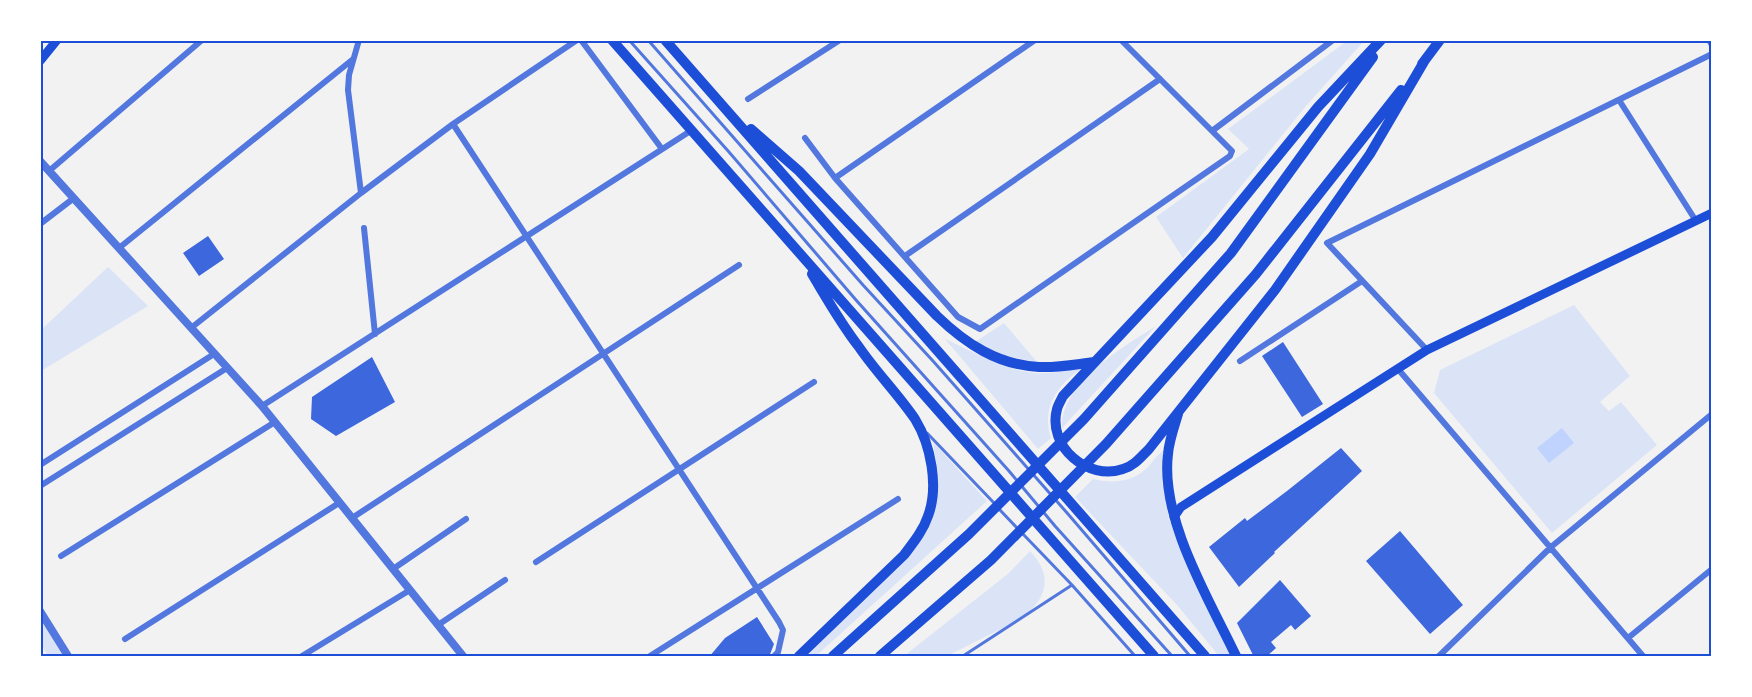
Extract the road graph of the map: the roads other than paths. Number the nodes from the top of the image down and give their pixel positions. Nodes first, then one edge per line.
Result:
1 (57, 40) edge
2 (202, 40) edge
3 (359, 40) edge
4 (579, 40) edge
5 (612, 40) edge
6 (629, 40) edge
7 (648, 40) edge
8 (665, 40) edge
9 (840, 40) edge
10 (1035, 40) edge
11 (1121, 40) edge
12 (1333, 40) edge
13 (1383, 40) edge
14 (1440, 40) edge
15 (1709, 40) edge
16 (1712, 45) edge
17 (1712, 54) edge
18 (352, 60) junction
19 (1425, 60) junction
20 (40, 62) edge
21 (1160, 80) junction
22 (748, 99) dead end
23 (1619, 100) junction
24 (723, 105) junction
25 (453, 124) junction
26 (692, 130) junction
27 (1212, 131) junction
28 (805, 138) dead end
29 (662, 149) junction
30 (40, 161) edge
31 (49, 171) junction
32 (835, 178) junction
33 (361, 193) junction
34 (74, 198) junction
35 (1712, 213) edge
36 (1696, 221) junction
37 (40, 224) edge
38 (364, 228) dead end
39 (526, 236) junction
40 (118, 248) junction
41 (800, 253) junction
42 (905, 256) junction
43 (739, 265) dead end
44 (1362, 281) junction
45 (191, 328) junction
46 (375, 334) junction
47 (1427, 350) junction
48 (214, 354) junction
49 (603, 354) junction
50 (1240, 361) dead end
51 (1096, 362) junction
52 (227, 368) junction
53 (1398, 369) junction
54 (814, 382) dead end
55 (262, 406) junction
56 (1179, 411) junction
57 (1712, 414) edge
58 (915, 421) junction
59 (275, 422) junction
60 (40, 465) edge
61 (678, 470) junction
62 (40, 486) edge
63 (898, 499) dead end
64 (339, 503) junction
65 (1174, 517) junction
66 (352, 518) junction
67 (466, 519) dead end
68 (1551, 546) junction
69 (61, 555) dead end
70 (536, 562) dead end
71 (393, 569) junction
72 (1712, 569) edge
73 (505, 580) dead end
74 (1072, 585) junction
75 (756, 589) junction
76 (410, 590) junction
77 (40, 611) edge
78 (438, 625) junction
79 (1628, 638) junction
80 (125, 639) dead end
81 (68, 657) edge
82 (302, 657) edge
83 (463, 657) edge
84 (650, 657) edge
85 (774, 657) edge
86 (799, 657) edge
87 (833, 657) edge
88 (880, 657) edge
89 (963, 657) edge
90 (1136, 657) edge
91 (1154, 657) edge
92 (1172, 657) edge
93 (1190, 657) edge
94 (1205, 657) edge
95 (1236, 657) edge
96 (1438, 657) edge
97 (1643, 657) edge

1 - 20 main road
2 - 31 street
3 - 18 street
4 - 25 street
4 - 29 street
5 - 26 highway
6 - 92 lane
7 - 93 lane
8 - 24 highway
9 - 22 street
10 - 32 street
11 - 21 street
12 - 27 street
13 - 51 highway
13 - 87 highway
14 - 19 highway
15 - 16 street
17 - 23 street
18 - 33 street
18 - 40 street
19 - 56 highway
19 - 88 highway
21 - 27 street
21 - 42 street
23 - 36 street
23 - 44 street
24 - 51 highway
24 - 94 highway
25 - 33 street
25 - 39 street
26 - 29 street
26 - 41 highway
27 - 42 street
28 - 32 street
29 - 39 street
30 - 31 street
31 - 34 street
32 - 42 street
33 - 45 street
34 - 37 street
34 - 40 street
35 - 36 main road
36 - 47 main road
38 - 46 street
39 - 46 street
39 - 49 street
40 - 45 street
41 - 58 highway
41 - 91 highway
43 - 49 street
44 - 47 street
44 - 50 street
45 - 48 street
46 - 55 street
47 - 53 main road
48 - 52 street
48 - 60 street
49 - 61 street
49 - 66 street
51 - 56 highway
52 - 55 street
52 - 62 street
53 - 65 main road
53 - 68 street
54 - 61 street
55 - 59 street
56 - 65 highway
57 - 68 street
58 - 74 lane
58 - 86 highway
59 - 64 street
59 - 69 street
61 - 70 street
61 - 75 street
63 - 75 street
64 - 66 street
64 - 80 street
65 - 95 highway
66 - 71 street
67 - 71 street
68 - 79 street
68 - 96 street
71 - 76 street
72 - 79 street
73 - 78 street
74 - 89 lane
74 - 90 lane
75 - 84 street
75 - 85 street
76 - 78 street
76 - 82 street
77 - 81 street
78 - 83 street
79 - 97 street

